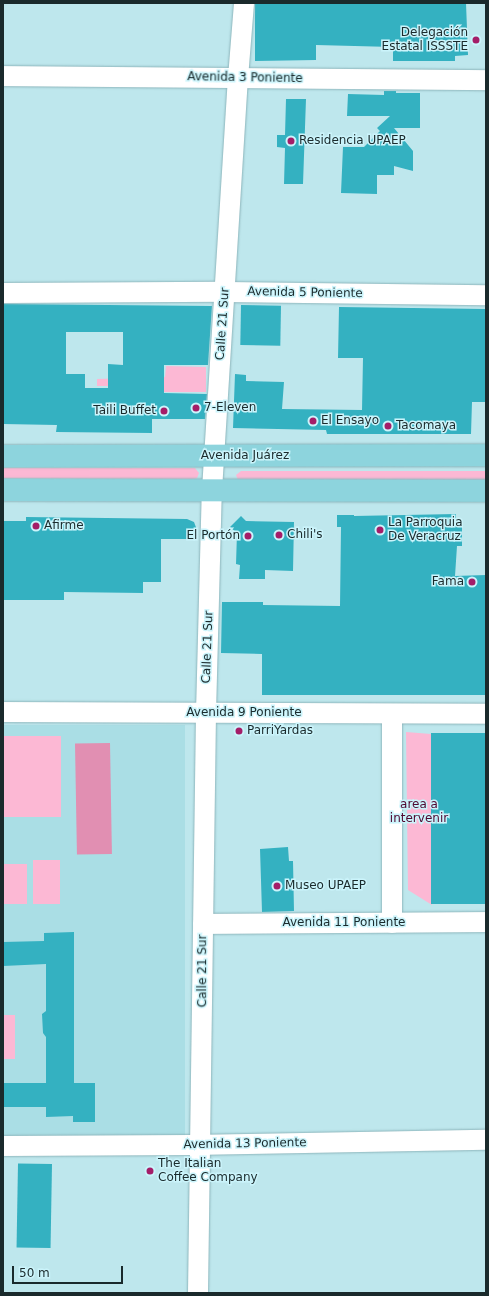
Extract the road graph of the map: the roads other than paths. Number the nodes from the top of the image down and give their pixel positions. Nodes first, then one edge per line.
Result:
1 (244, 3) edge
2 (3, 76) edge
3 (238, 78) junction
4 (486, 80) edge
5 (225, 292) junction
6 (3, 293) edge
7 (486, 295) edge
8 (486, 455) edge
9 (3, 456) edge
10 (215, 457) junction
11 (3, 490) edge
12 (212, 490) junction
13 (486, 491) edge
14 (3, 712) edge
15 (206, 713) junction
16 (392, 714) junction
17 (486, 714) edge
18 (486, 922) edge
19 (392, 923) junction
20 (203, 924) junction
21 (486, 1140) edge
22 (200, 1145) junction
23 (3, 1146) edge
24 (198, 1293) edge

1 - 3 street, Calle 21 Sur
2 - 3 street, Avenida 3 Poniente
3 - 4 street, Avenida 3 Poniente
3 - 5 street, Calle 21 Sur
5 - 6 street, Avenida 5 Poniente
5 - 7 street, Avenida 5 Poniente
5 - 10 street, Calle 21 Sur
8 - 10 main road, Avenida Juárez
9 - 10 main road, Avenida Juárez
10 - 12 street, Calle 21 Sur
11 - 12 main road
12 - 13 main road
12 - 15 street, Calle 21 Sur
14 - 15 street, Avenida 9 Poniente
15 - 16 street, Avenida 9 Poniente
15 - 20 street, Calle 21 Sur
16 - 17 street, Avenida 9 Poniente
16 - 19 street
18 - 19 street, Avenida 11 Poniente
19 - 20 street, Avenida 11 Poniente
20 - 22 street, Calle 21 Sur
21 - 22 street, Avenida 13 Poniente
22 - 23 street, Avenida 13 Poniente
22 - 24 street, Calle 21 Sur

